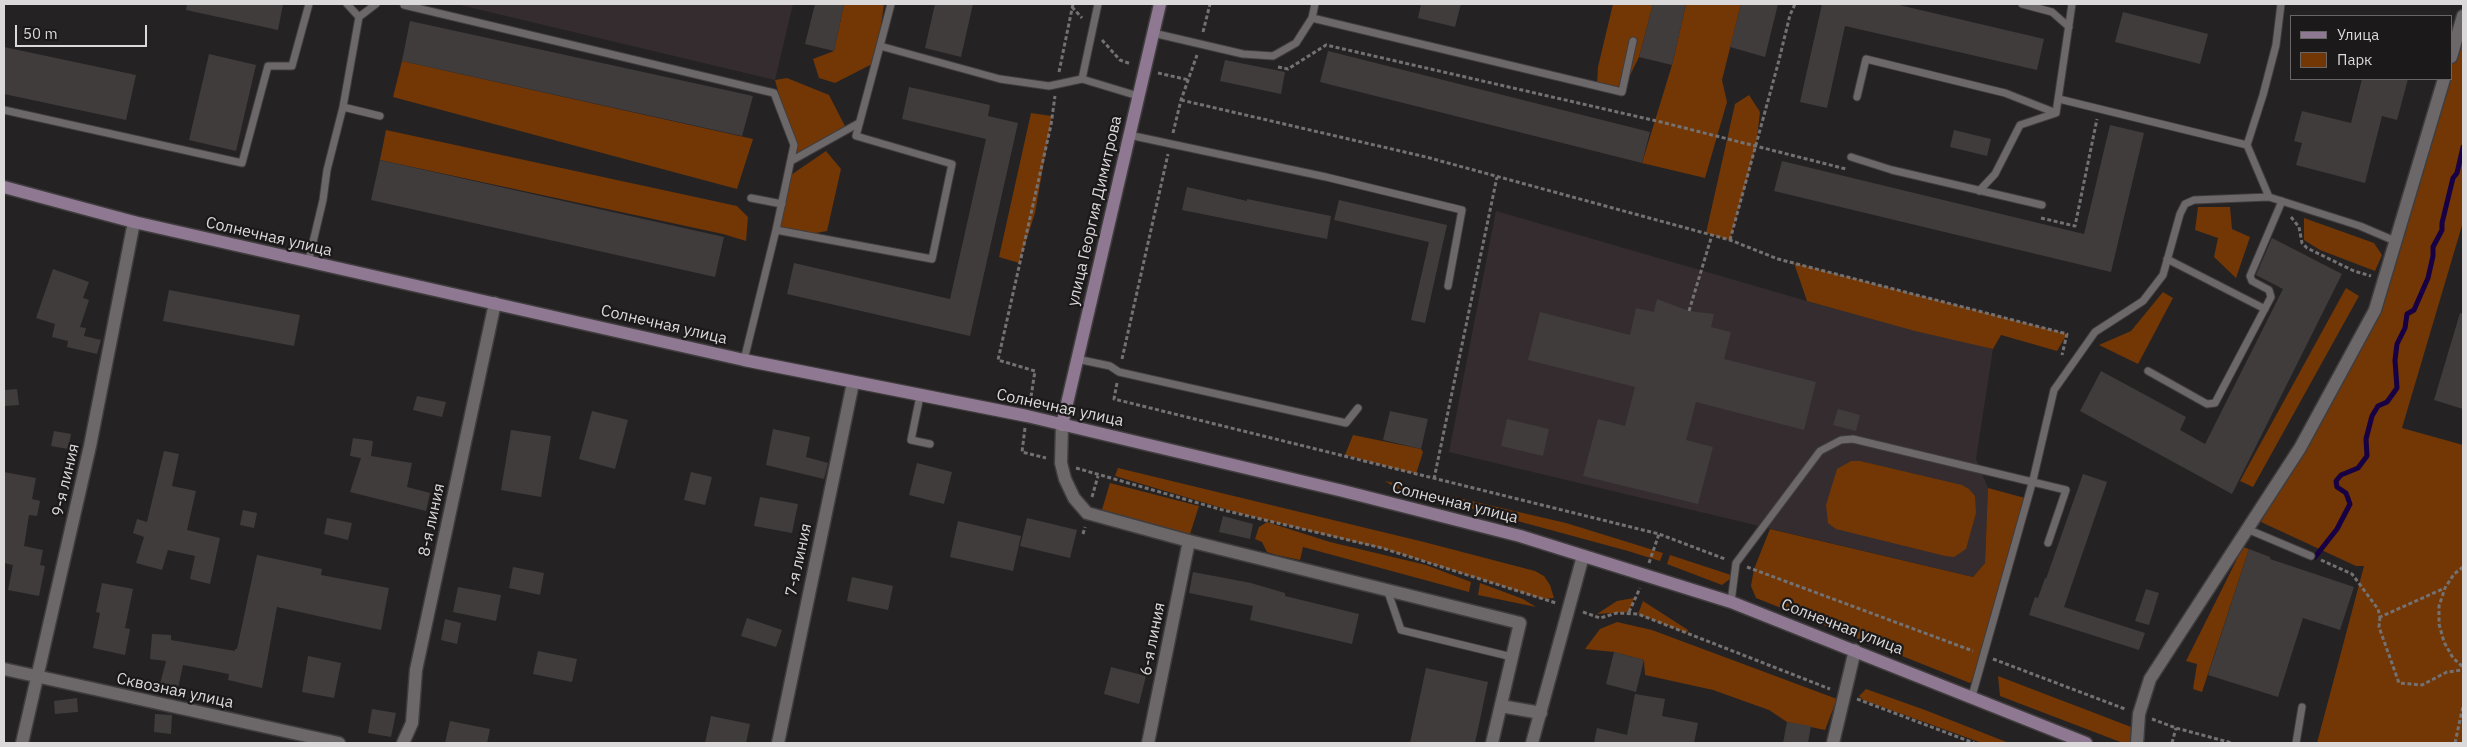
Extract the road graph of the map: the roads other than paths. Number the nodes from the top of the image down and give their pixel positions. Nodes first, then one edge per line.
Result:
1 (309, 4) edge
2 (347, 4) edge
3 (376, 4) edge
4 (891, 4) edge
5 (1098, 4) edge
6 (1160, 4) edge
7 (1315, 4) edge
8 (2022, 4) edge
9 (2072, 4) edge
10 (2281, 4) edge
11 (404, 5) dead end
12 (2463, 16) edge
13 (359, 17) junction
14 (1312, 18) junction
15 (2069, 27) junction
16 (1153, 33) junction
17 (1633, 42) dead end
18 (880, 46) junction
19 (2452, 54) edge
20 (1082, 78) junction
21 (2444, 80) edge
22 (1138, 96) junction
23 (1857, 97) dead end
24 (2059, 99) junction
25 (342, 107) junction
26 (4, 110) edge
27 (2056, 114) junction
28 (380, 116) dead end
29 (859, 122) junction
30 (1129, 135) junction
31 (2247, 145) junction
32 (1851, 157) dead end
33 (791, 162) junction
34 (4, 187) edge
35 (1979, 191) junction
36 (2269, 197) junction
37 (751, 198) dead end
38 (2282, 201) junction
39 (782, 204) junction
40 (2042, 205) dead end
41 (134, 222) junction
42 (776, 230) junction
43 (2395, 241) junction
44 (2167, 259) junction
45 (308, 263) junction
46 (1448, 286) dead end
47 (495, 303) junction
48 (2265, 309) junction
49 (1077, 359) junction
50 (744, 360) junction
51 (2148, 371) dead end
52 (853, 384) junction
53 (920, 396) junction
54 (1358, 408) dead end
55 (1062, 425) junction
56 (930, 444) dead end
57 (2033, 480) junction
58 (2247, 529) junction
59 (1189, 542) junction
60 (2048, 544) dead end
61 (1583, 556) junction
62 (2311, 556) road end
63 (1386, 588) junction
64 (1731, 602) junction
65 (1855, 650) junction
66 (1512, 657) junction
67 (4, 669) edge
68 (36, 677) junction
69 (1972, 696) junction
70 (1501, 706) junction
71 (2302, 708) dead end
72 (1541, 713) junction
73 (22, 743) edge
74 (339, 743) edge
75 (403, 743) edge
76 (778, 743) edge
77 (1148, 743) edge
78 (1492, 743) edge
79 (1532, 743) edge
80 (1833, 743) edge
81 (2086, 743) edge
82 (2137, 743) edge
83 (2296, 743) edge

1 - 26 lane
2 - 13 lane
3 - 13 lane
4 - 18 lane
5 - 20 lane
6 - 16 main road, улица Георгия Димитрова
7 - 14 lane
8 - 15 lane
9 - 15 lane
10 - 31 lane
11 - 33 lane
12 - 19 street
13 - 25 lane
14 - 16 lane
14 - 17 lane
15 - 24 lane
16 - 22 main road, улица Георгия Димитрова
18 - 20 lane
18 - 29 lane
20 - 22 lane
21 - 43 street
22 - 30 main road, улица Георгия Димитрова
23 - 27 lane
24 - 27 lane
24 - 31 lane
25 - 28 lane
25 - 45 lane
27 - 35 lane
29 - 33 lane
29 - 42 lane
30 - 46 lane
30 - 49 main road, улица Георгия Димитрова
31 - 36 lane
32 - 35 lane
33 - 39 lane
34 - 41 main road, Солнечная улица
35 - 40 lane
36 - 38 lane
36 - 44 lane
37 - 39 lane
38 - 43 lane
38 - 48 lane
39 - 42 lane
41 - 45 main road, Солнечная улица
41 - 68 street, 9-я линия
42 - 50 lane
43 - 58 street
44 - 48 lane
44 - 57 lane
45 - 47 main road, Солнечная улица
47 - 50 main road, Солнечная улица
47 - 75 street, 8-я линия
48 - 51 lane
49 - 54 lane
49 - 55 main road, улица Георгия Димитрова
50 - 52 main road, Солнечная улица
52 - 53 main road, Солнечная улица
52 - 76 street, 7-я линия
53 - 55 main road, Солнечная улица
53 - 56 lane
55 - 59 street
55 - 61 main road, Солнечная улица
57 - 60 lane
57 - 64 lane
57 - 69 lane
58 - 62 lane
58 - 82 street
59 - 63 street
59 - 77 street, 6-я линия
61 - 64 main road, Солнечная улица
61 - 72 street
63 - 66 lane
63 - 66 street
64 - 65 main road, Солнечная улица
65 - 69 main road, Солнечная улица
65 - 80 street
66 - 70 street
67 - 68 street, Сквозная улица
68 - 73 street, 9-я линия
68 - 74 street, Сквозная улица
69 - 81 main road, Солнечная улица
70 - 72 street
70 - 78 street
71 - 83 lane
72 - 79 street

